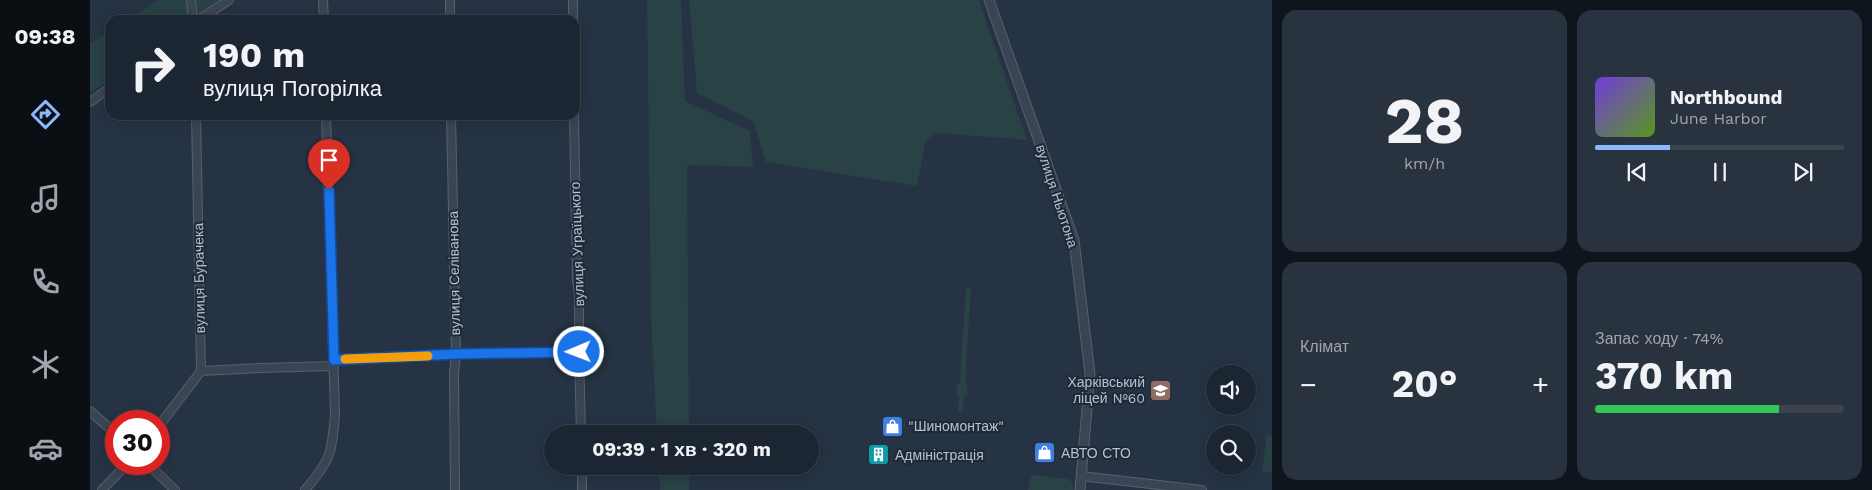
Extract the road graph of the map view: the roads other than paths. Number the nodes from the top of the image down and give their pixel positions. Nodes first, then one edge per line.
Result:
1 (191, 0) edge
2 (228, 0) edge
3 (323, 0) edge
4 (450, 0) edge
5 (573, 0) edge
6 (989, 0) edge
7 (192, 15) edge
8 (206, 15) edge
9 (324, 15) edge
10 (450, 15) edge
11 (573, 15) edge
12 (105, 92) edge
13 (90, 102) edge
14 (196, 120) edge
15 (326, 120) edge
16 (452, 120) edge
17 (574, 120) edge
18 (579, 352) junction
19 (456, 354) junction
20 (334, 363) junction
21 (201, 371) junction
22 (90, 411) edge
23 (170, 412) edge
24 (105, 424) edge
25 (581, 425) edge
26 (116, 475) edge
27 (159, 475) edge
28 (582, 475) edge
29 (1081, 476) junction
30 (102, 490) edge
31 (175, 490) edge
32 (305, 490) edge
33 (455, 490) edge
34 (582, 490) edge
35 (1080, 490) edge
36 (1202, 490) edge

1 - 7 street
2 - 8 street
3 - 9 street
4 - 10 street
5 - 11 street
6 - 29 street, вулиця Ньютона
12 - 13 street
14 - 21 street, вулиця Бурачека
15 - 20 street
16 - 19 street, вулиця Селіванова
17 - 18 street, вулиця Уграїцького
18 - 19 street
18 - 25 street, вулиця Уграїцького
19 - 20 street
19 - 33 street, вулиця Селіванова
20 - 21 street
20 - 32 street
21 - 23 street
22 - 24 street
26 - 30 street
27 - 31 street
28 - 34 street
29 - 35 street, вулиця Ньютона
29 - 36 street

